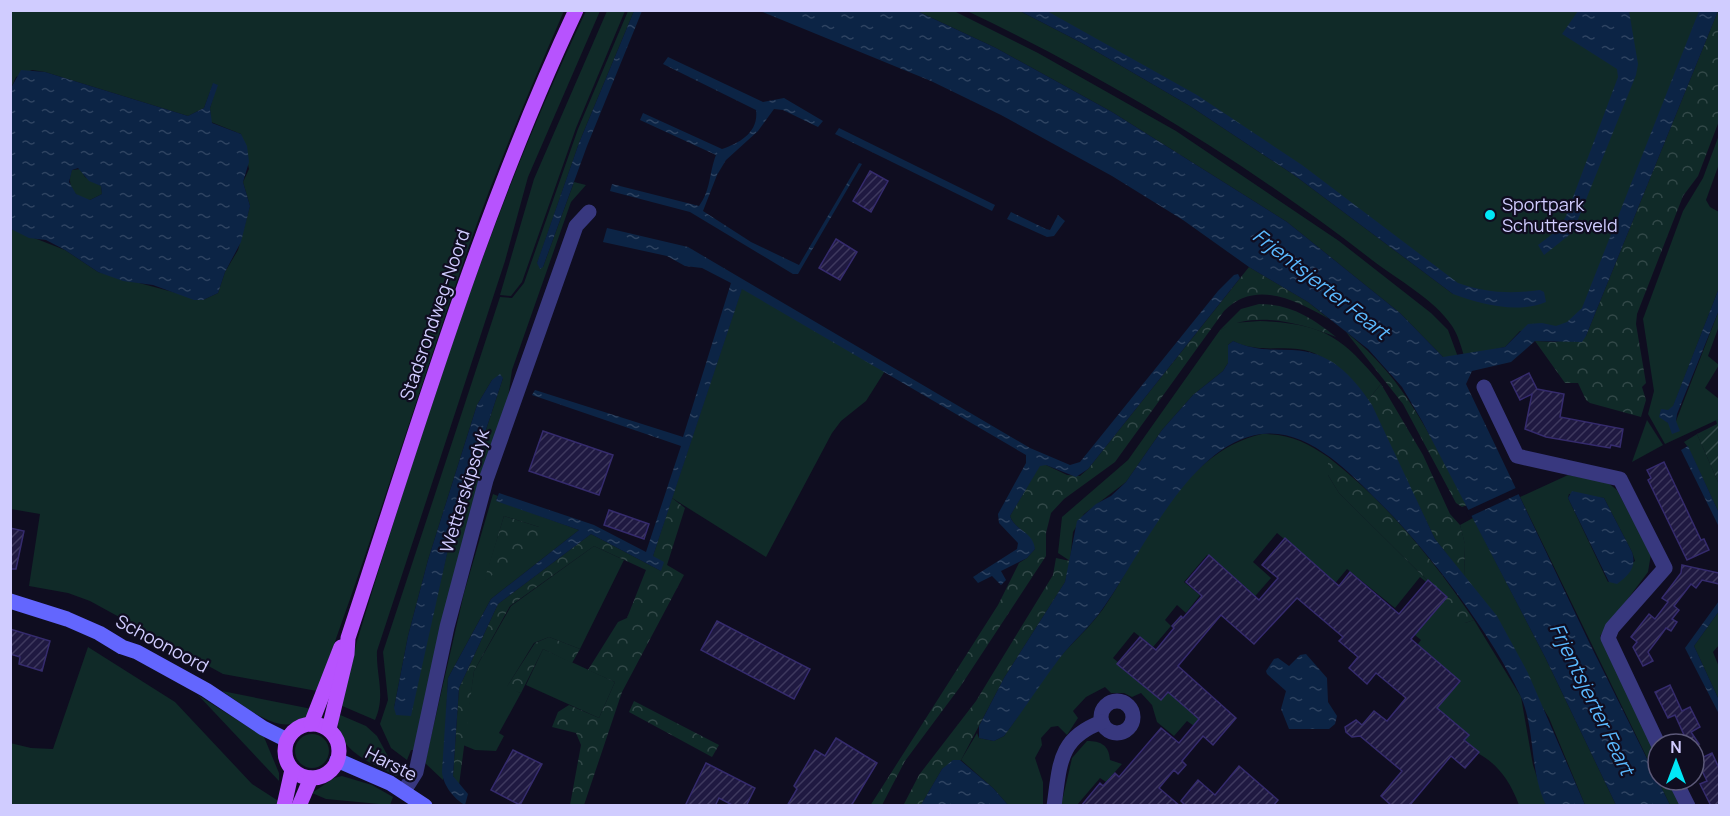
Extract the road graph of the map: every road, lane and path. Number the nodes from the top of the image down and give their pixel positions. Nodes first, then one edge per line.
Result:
1 (576, 10) edge
2 (589, 212) dead end
3 (1484, 387) dead end
4 (10, 601) edge
5 (348, 638) junction
6 (1102, 722) dead end
7 (311, 724) junction
8 (329, 729) junction
9 (1652, 732) edge
10 (287, 740) junction
11 (337, 760) junction
12 (292, 770) junction
13 (311, 778) junction
14 (404, 791) junction
15 (1682, 792) edge
16 (284, 806) edge
17 (299, 806) edge
18 (425, 806) edge
19 (1054, 806) edge
20 (1688, 806) edge

1 - 5 main road, Stadsrondweg-Noord
2 - 14 street, Wetterskipsdyk
3 - 9 street
4 - 10 street, Schoonoord
5 - 7 main road, Stadsrondweg-Noord
5 - 8 main road, Stadsrondweg-Noord
6 - 19 street
7 - 8 main road
7 - 10 main road
8 - 11 main road
10 - 12 main road
11 - 13 main road
11 - 14 street, Harste
12 - 13 main road
12 - 16 main road
13 - 17 main road
14 - 18 street, Harste
15 - 20 street

